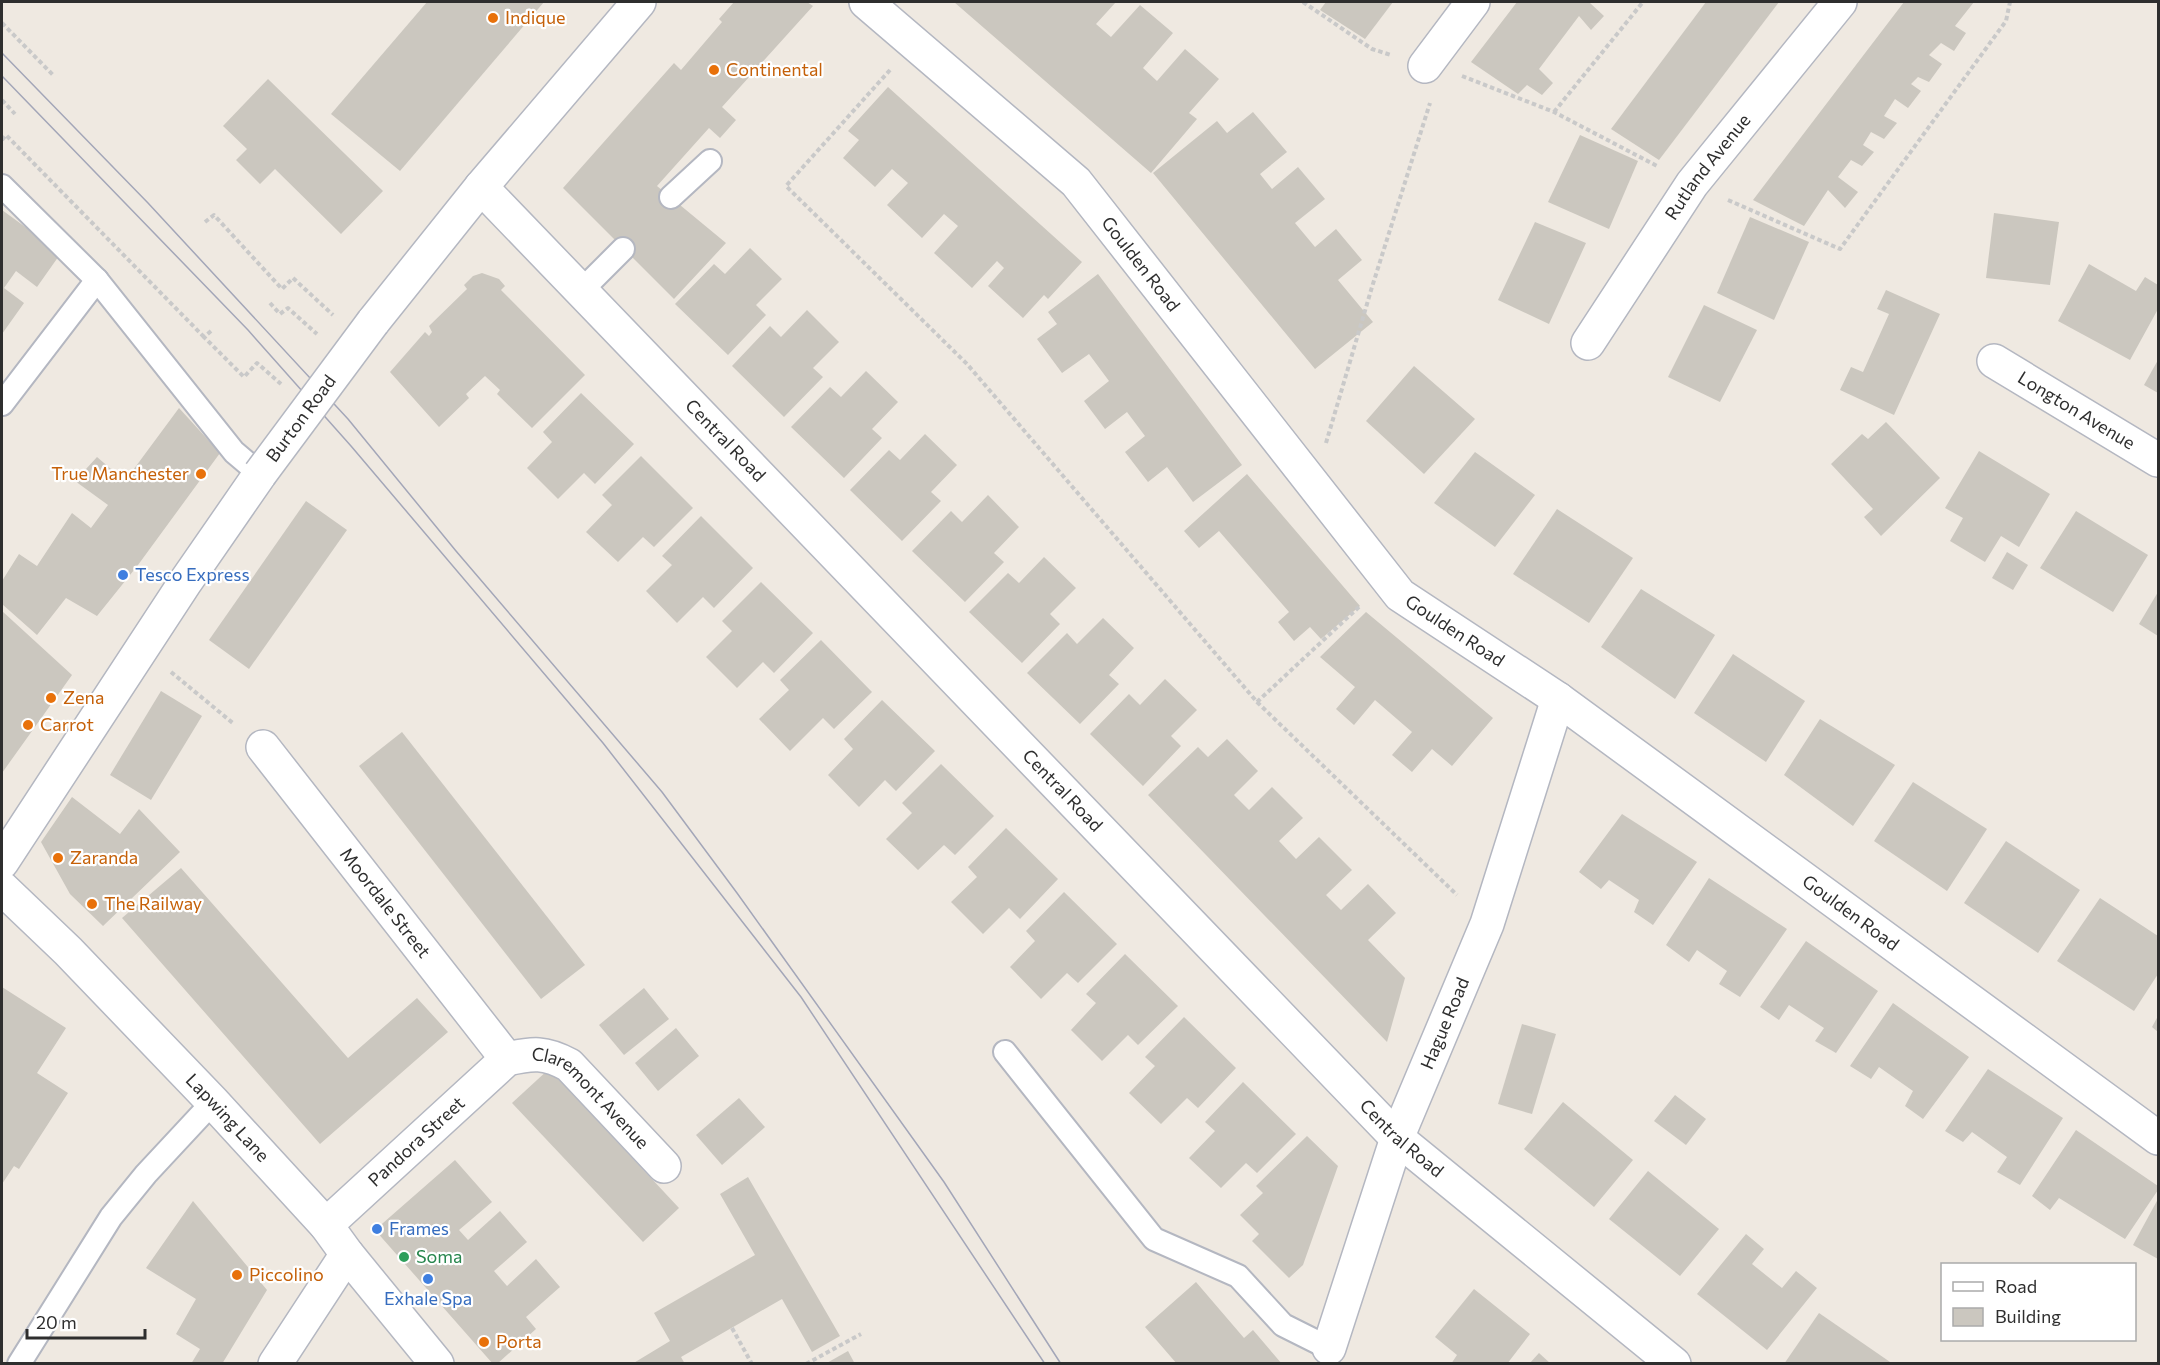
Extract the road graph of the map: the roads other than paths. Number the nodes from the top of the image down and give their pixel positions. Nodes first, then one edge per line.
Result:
1 (639, 2) edge
2 (866, 2) edge
3 (1473, 2) edge
4 (1840, 2) edge
5 (1433, 67) road end
6 (710, 161) dead end
7 (2, 186) edge
8 (481, 187) junction
9 (671, 197) dead end
10 (623, 249) dead end
11 (97, 280) junction
12 (581, 291) junction
13 (1588, 343) dead end
14 (1994, 361) dead end
15 (2, 404) edge
16 (2158, 459) edge
17 (260, 474) junction
18 (1558, 699) junction
19 (263, 747) road end
20 (2, 862) edge
21 (2, 888) edge
22 (1005, 1052) dead end
23 (507, 1059) junction
24 (213, 1102) junction
25 (1397, 1138) junction
26 (2158, 1138) edge
27 (664, 1166) dead end
28 (326, 1225) junction
29 (347, 1254) junction
30 (1329, 1348) joint
31 (19, 1364) edge
32 (275, 1364) edge
33 (437, 1364) edge
34 (1674, 1364) edge

1 - 8 street, Burton Road
2 - 18 street, Goulden Road
3 - 5 street
4 - 13 street, Rutland Avenue
6 - 9 lane
7 - 11 lane
8 - 12 street, Central Road
8 - 17 street, Burton Road, bridge
10 - 12 lane
11 - 15 lane
11 - 17 lane
12 - 25 street, Central Road
14 - 16 street, Longton Avenue
17 - 20 street, Burton Road
18 - 25 street, Hague Road
18 - 26 street, Goulden Road
19 - 23 street, Moordale Street
21 - 24 street, Lapwing Lane
22 - 30 lane
23 - 27 street, Claremont Avenue
23 - 28 street, Pandora Street
24 - 28 street, Lapwing Lane
24 - 31 lane
25 - 30 street, Hague Road
25 - 34 street, Central Road
28 - 29 street, Lapwing Lane
29 - 32 street
29 - 33 street, Lapwing Lane

